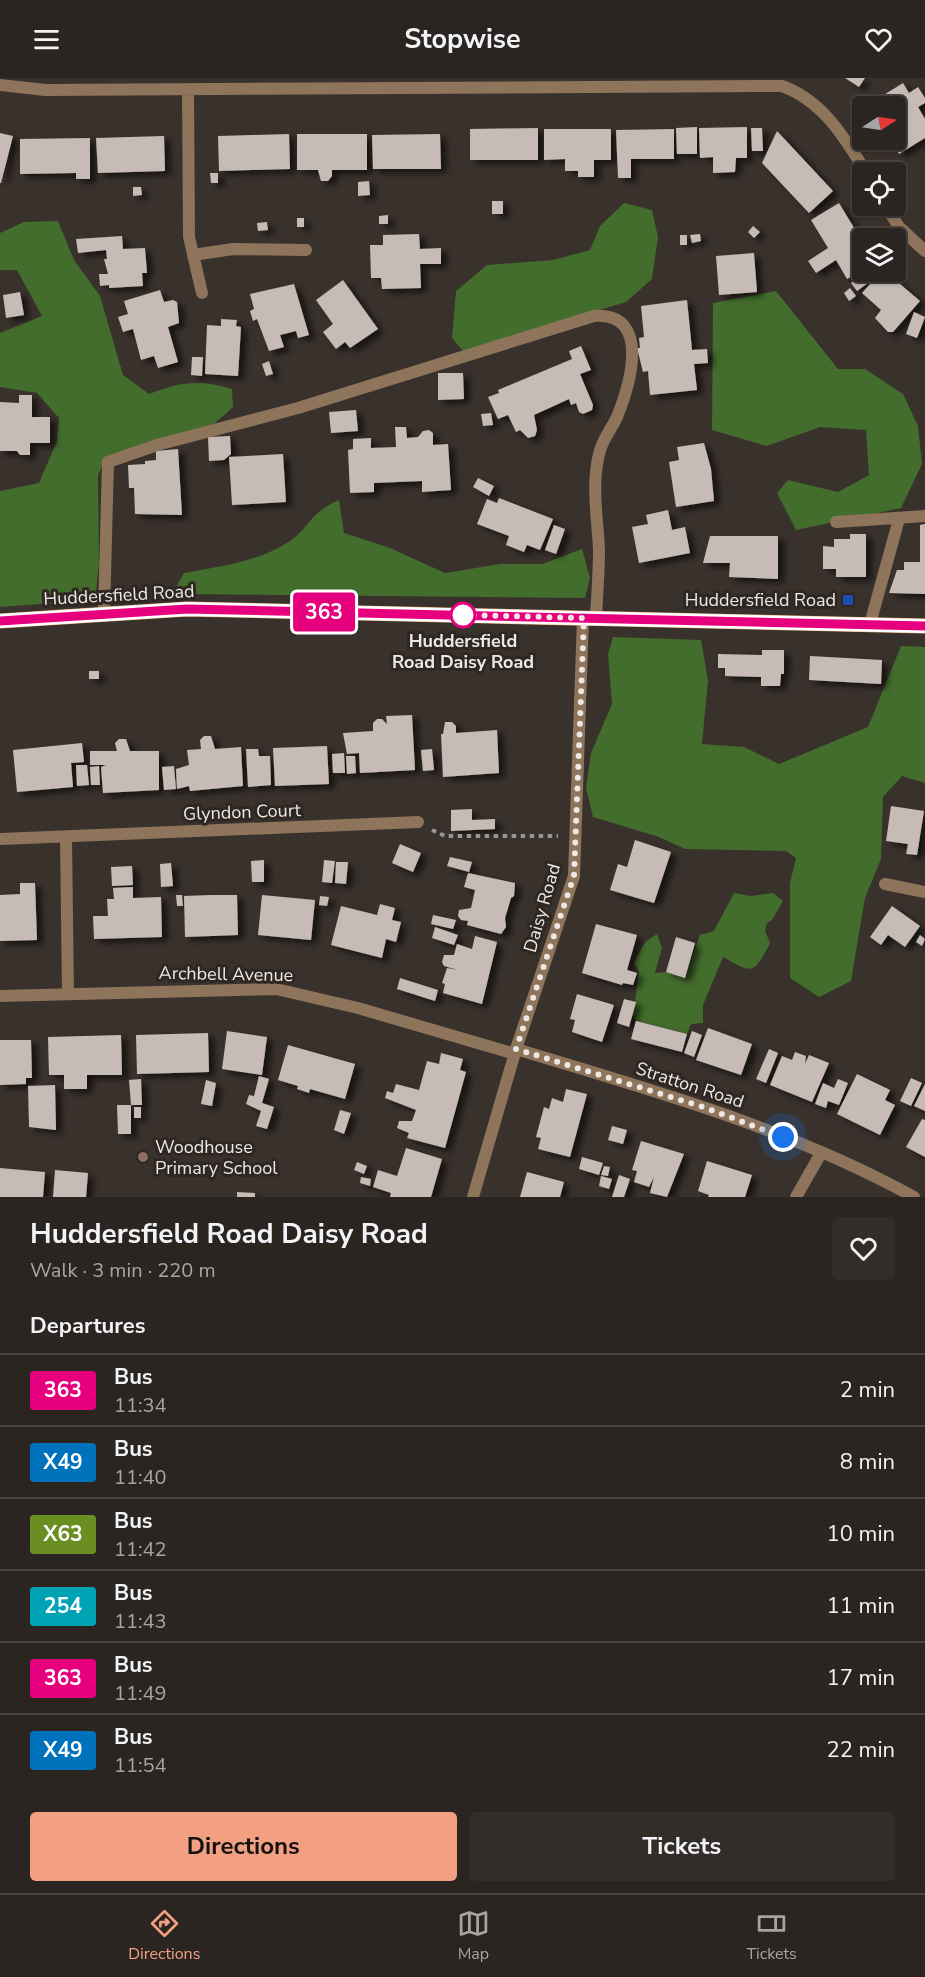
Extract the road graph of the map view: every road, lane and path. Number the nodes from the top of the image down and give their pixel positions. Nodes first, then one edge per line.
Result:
1 (385, 83) edge
2 (0, 85) edge
3 (188, 90) junction
4 (860, 162) edge
5 (892, 216) edge
6 (306, 250) dead end
7 (925, 252) edge
8 (193, 255) junction
9 (202, 293) dead end
10 (925, 516) edge
11 (899, 519) junction
12 (836, 522) dead end
13 (104, 614) junction
14 (590, 618) junction
15 (0, 621) edge
16 (870, 624) junction
17 (925, 626) edge
18 (418, 822) joint
19 (576, 836) junction
20 (66, 837) junction
21 (0, 839) edge
22 (885, 884) dead end
23 (925, 892) edge
24 (68, 994) junction
25 (0, 996) edge
26 (516, 1051) junction
27 (821, 1153) junction
28 (473, 1197) edge
29 (796, 1197) edge
30 (914, 1197) edge

1 - 3 street
1 - 4 street
2 - 3 street
3 - 8 street
5 - 7 street
6 - 8 street
8 - 9 street
10 - 11 street
11 - 12 street
11 - 16 street
13 - 14 main road, Huddersfield Road
13 - 14 street, Daisy Road
13 - 15 main road, Huddersfield Road
14 - 16 main road, Huddersfield Road
14 - 19 street, Daisy Road
16 - 17 main road, Huddersfield Road
18 - 19 path
18 - 20 street, Glyndon Court
19 - 26 street, Daisy Road
20 - 21 street, Glyndon Court
20 - 24 street
22 - 23 street
24 - 25 street, Archbell Avenue
24 - 26 street, Archbell Avenue
26 - 27 street, Stratton Road
26 - 28 street, Daisy Road
27 - 29 street
27 - 30 street, Stratton Road

